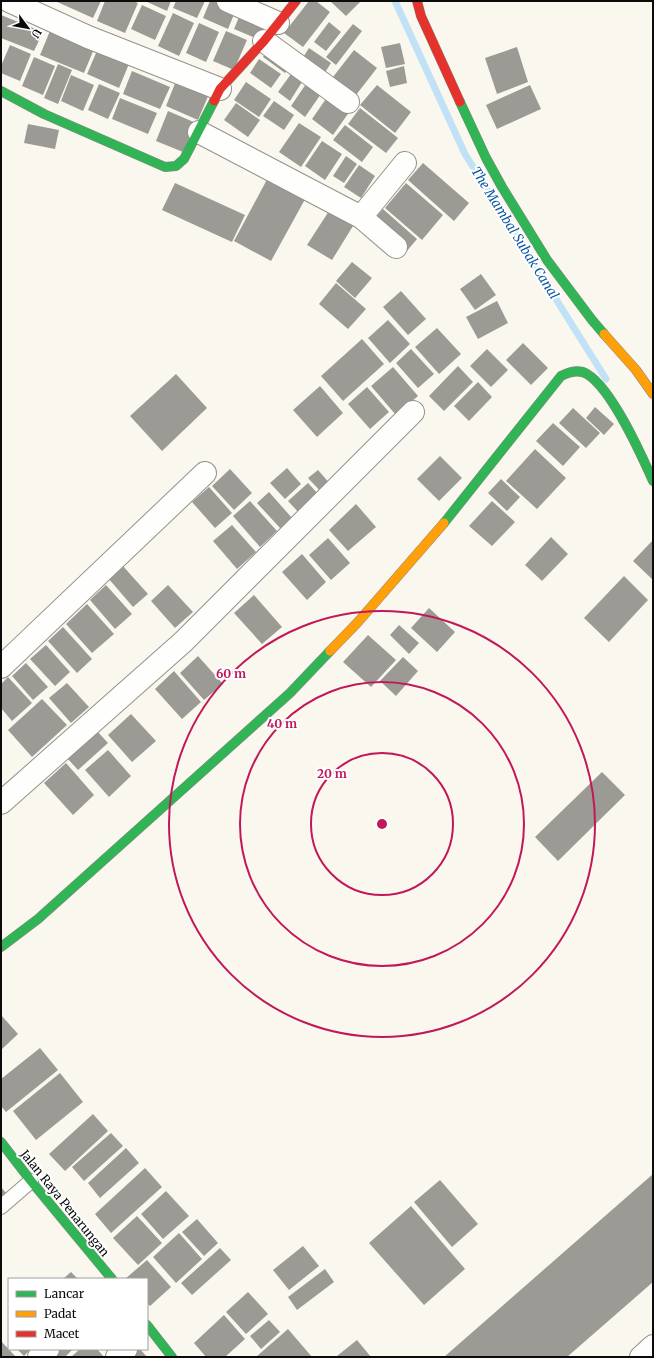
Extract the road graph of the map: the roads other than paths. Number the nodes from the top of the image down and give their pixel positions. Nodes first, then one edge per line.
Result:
1 (9, 1) edge
2 (228, 1) edge
3 (296, 1) edge
4 (417, 1) edge
5 (278, 23) junction
6 (264, 41) junction
7 (220, 89) junction
8 (1, 91) edge
9 (348, 102) dead end
10 (199, 132) junction
11 (405, 163) dead end
12 (360, 217) junction
13 (396, 247) dead end
14 (653, 394) edge
15 (413, 412) dead end
16 (205, 473) dead end
17 (653, 481) edge
18 (1, 667) edge
19 (1, 803) edge
20 (1, 948) edge
21 (1, 1142) edge
22 (31, 1181) junction
23 (1, 1207) edge
24 (111, 1278) edge
25 (148, 1327) edge
26 (653, 1346) edge
27 (47, 1350) edge
28 (125, 1350) edge
29 (39, 1357) edge
30 (117, 1357) edge
31 (172, 1357) edge
32 (641, 1357) edge

1 - 7 street
2 - 5 street
3 - 5 street
4 - 14 street
5 - 6 street
6 - 7 street
6 - 9 street
7 - 10 street
8 - 10 street
10 - 12 street
11 - 12 street
12 - 13 street
15 - 19 street
16 - 18 street
17 - 20 street
21 - 22 street, Jalan Raya Penarungan
22 - 23 lane
22 - 24 street, Jalan Raya Penarungan
25 - 31 street
26 - 32 street
27 - 29 street
28 - 30 street

